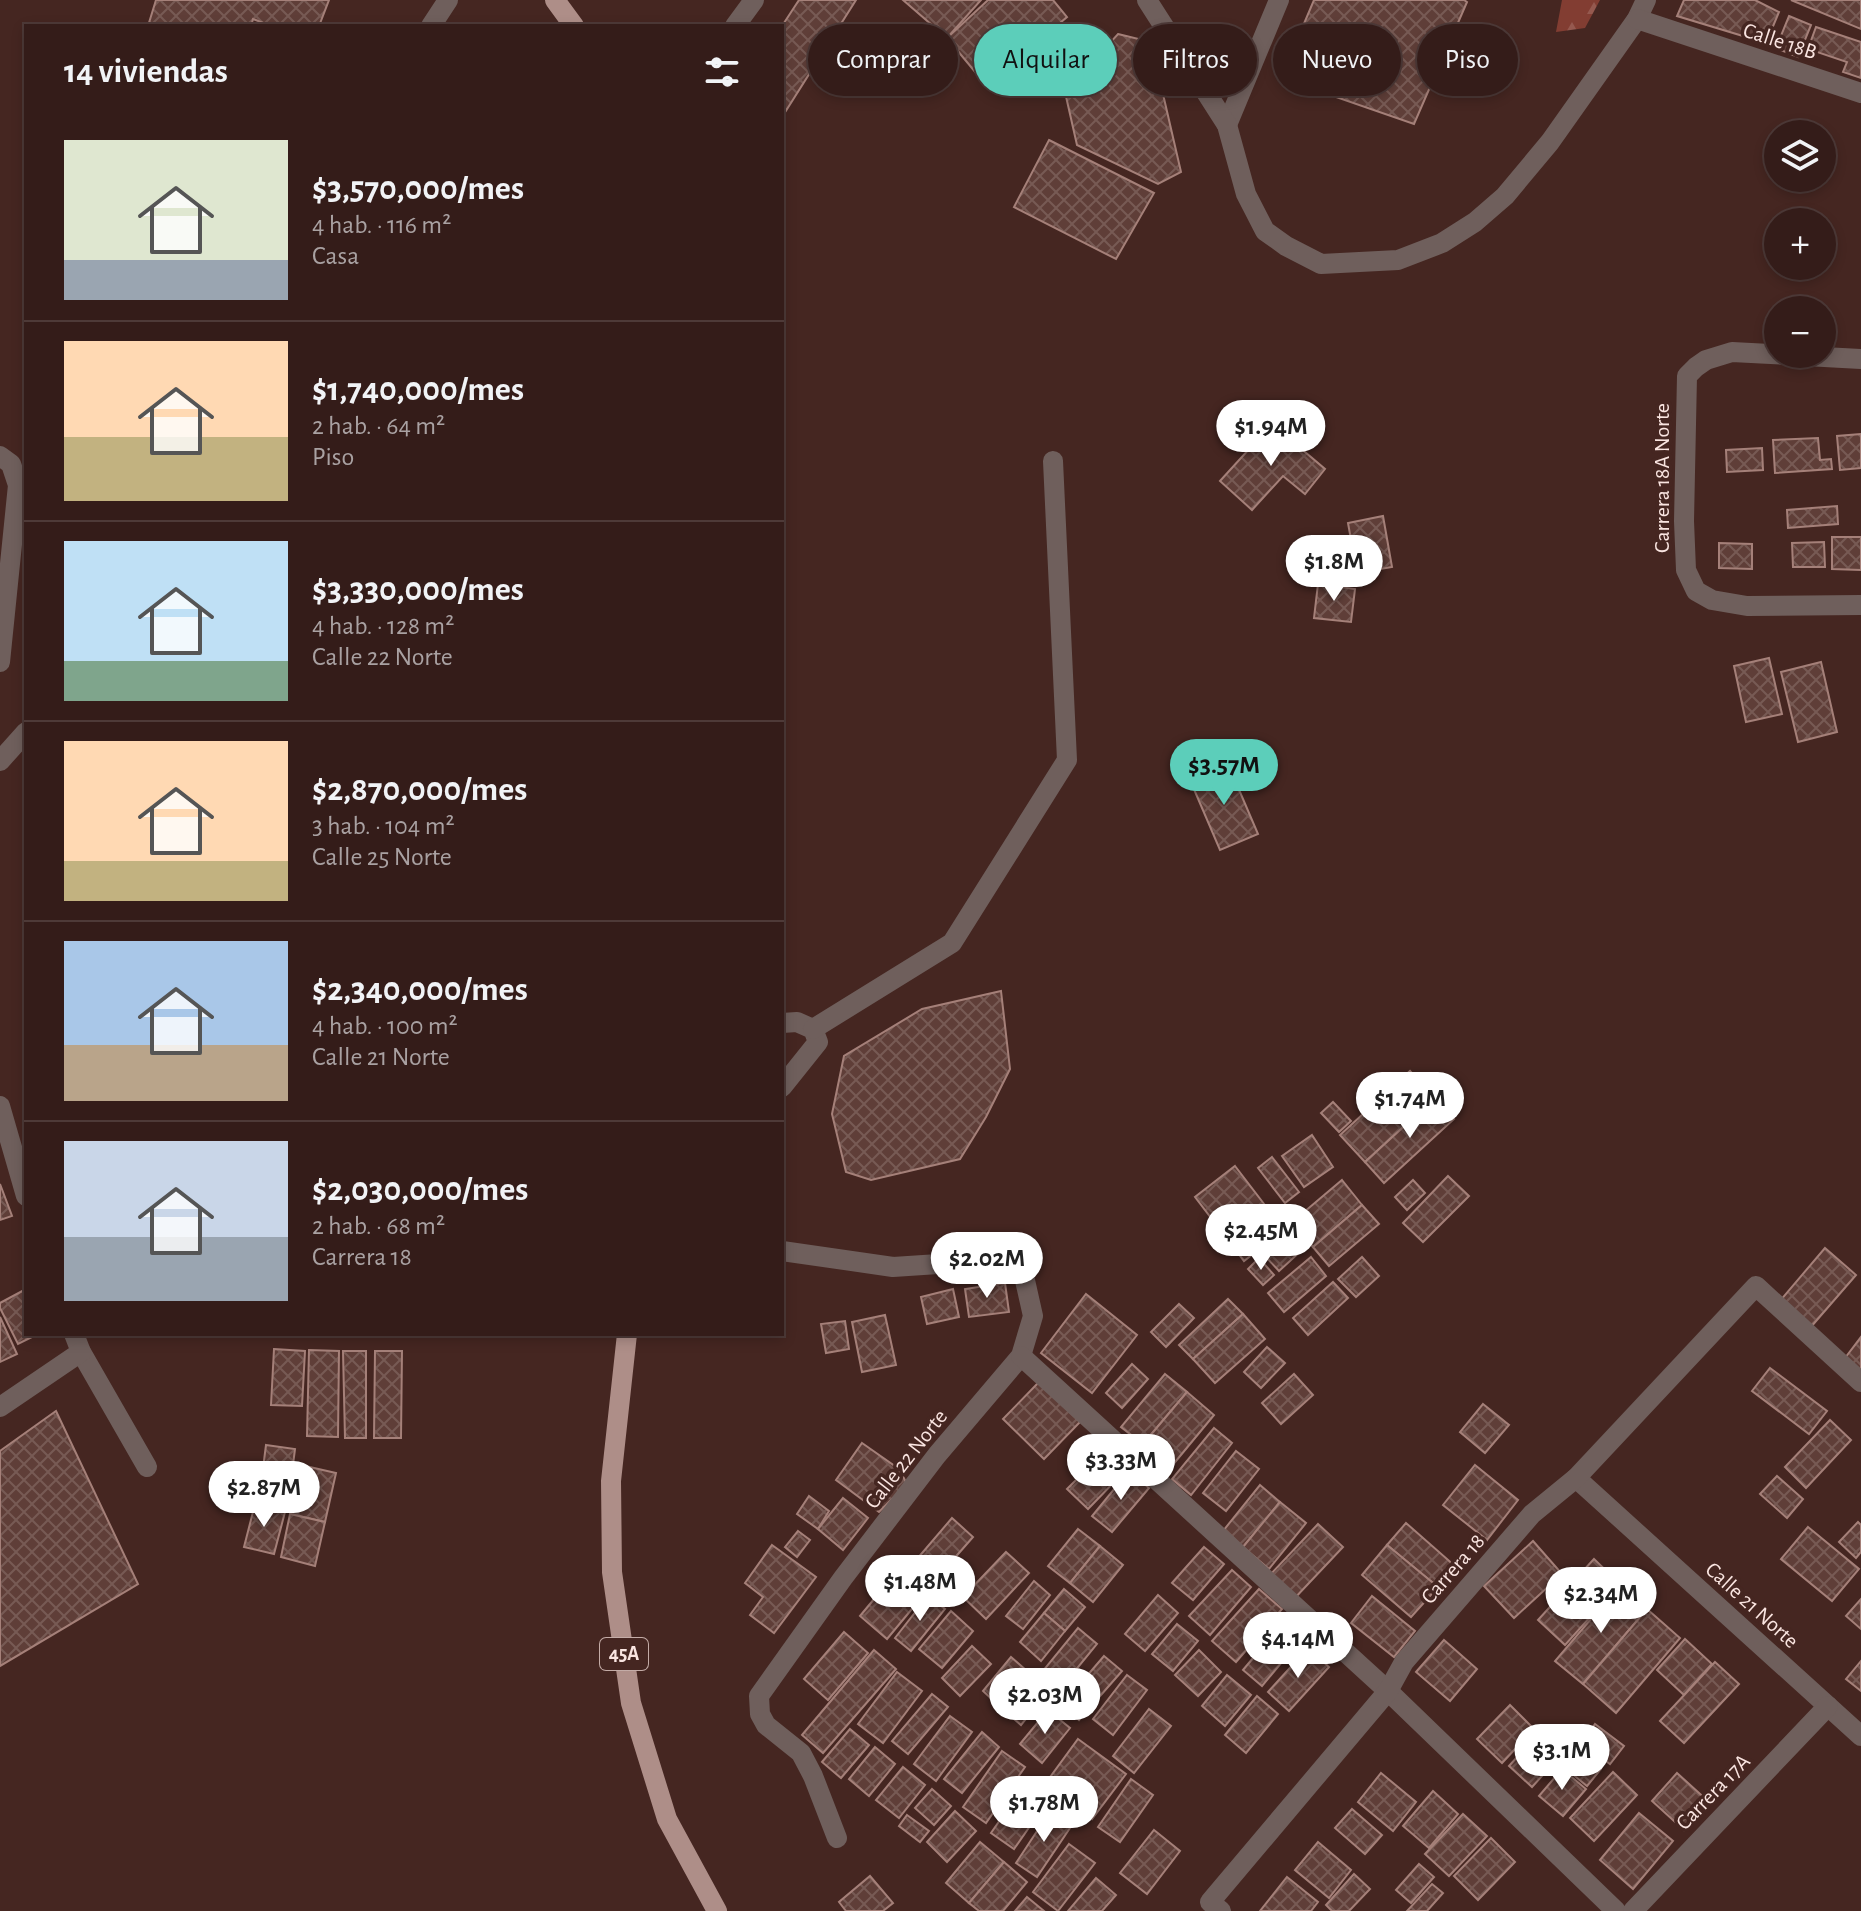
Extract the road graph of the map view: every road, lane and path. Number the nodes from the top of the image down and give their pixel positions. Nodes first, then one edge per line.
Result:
1 (448, 0) edge
2 (555, 0) edge
3 (754, 0) edge
4 (1147, 0) edge
5 (1279, 0) edge
6 (1642, 10) edge
7 (432, 24) edge
8 (573, 24) edge
9 (736, 24) edge
10 (1861, 93) edge
11 (1227, 125) junction
12 (1861, 359) edge
13 (0, 456) edge
14 (1053, 461) dead end
15 (1861, 605) edge
16 (0, 662) edge
17 (24, 734) edge
18 (0, 761) edge
19 (784, 1023) edge
20 (813, 1029) junction
21 (784, 1084) edge
22 (0, 1106) edge
23 (24, 1189) edge
24 (784, 1251) edge
25 (627, 1336) edge
26 (78, 1343) edge
27 (1021, 1356) junction
28 (1861, 1382) edge
29 (0, 1407) edge
30 (147, 1467) dead end
31 (1576, 1478) junction
32 (1388, 1691) junction
33 (1828, 1706) junction
34 (1861, 1736) edge
35 (837, 1838) dead end
36 (1215, 1906) edge
37 (717, 1911) edge
38 (1616, 1911) edge
39 (1633, 1911) edge

1 - 7 street
2 - 8 main road
3 - 9 street
4 - 11 street
5 - 11 street
6 - 10 street, Calle 18B
6 - 11 street
12 - 15 street, Carrera 18A Norte
13 - 16 street
14 - 20 street
17 - 18 street
19 - 20 street
20 - 21 street
22 - 23 street
24 - 27 street, Calle 22 Norte
25 - 37 main road, 45A
26 - 29 street
26 - 30 street
27 - 32 street
27 - 35 street, Calle 22 Norte
28 - 31 street, Carrera 18
31 - 32 street, Carrera 18
31 - 33 street, Calle 21 Norte
32 - 36 street, Carrera 18
32 - 38 street
33 - 34 street, Calle 21 Norte
33 - 39 street, Carrera 17A

